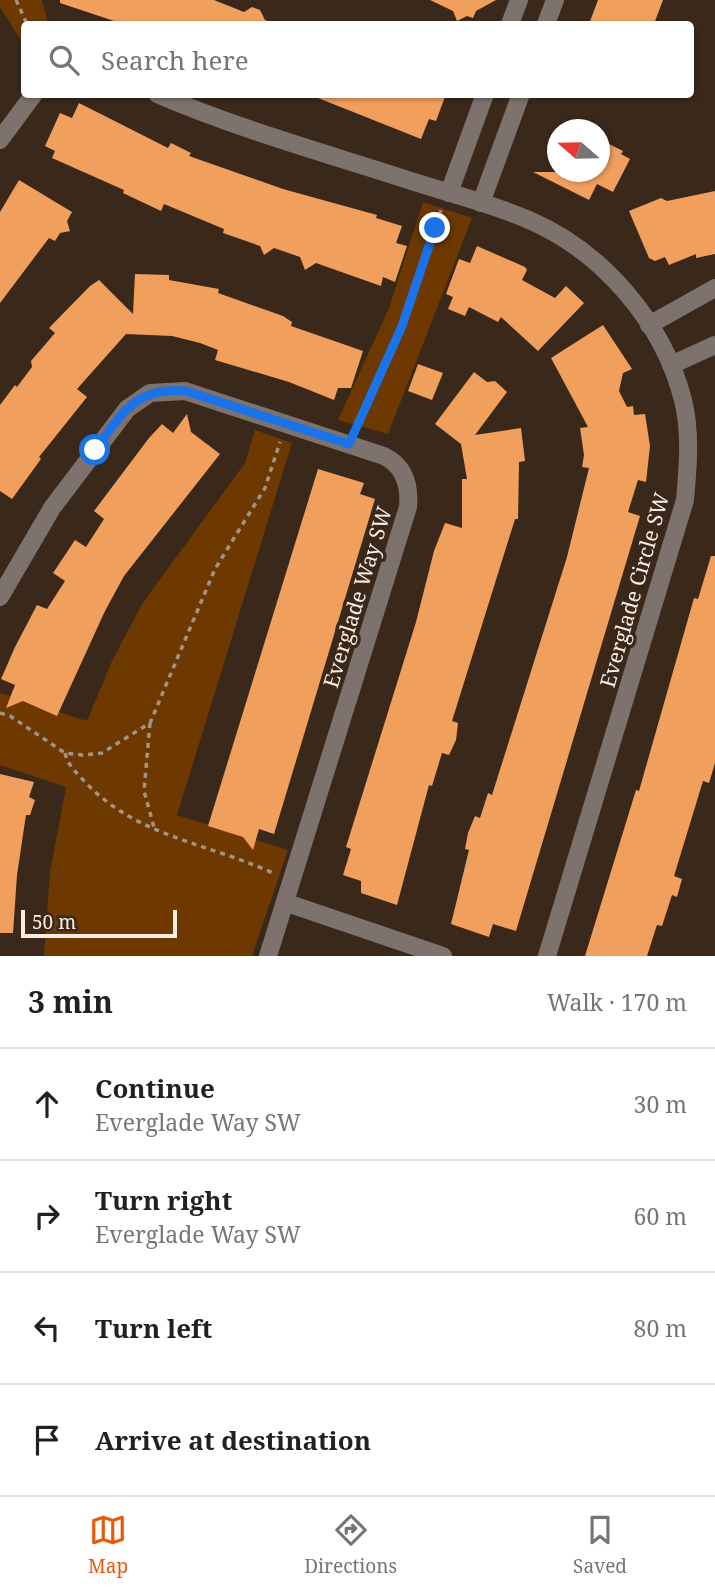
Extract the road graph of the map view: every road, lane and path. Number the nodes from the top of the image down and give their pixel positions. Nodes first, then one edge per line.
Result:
1 (16, 0) edge
2 (519, 0) edge
3 (555, 0) edge
4 (26, 21) edge
5 (511, 21) edge
6 (547, 21) edge
7 (31, 98) edge
8 (168, 98) edge
9 (484, 98) edge
10 (519, 98) edge
11 (0, 140) edge
12 (446, 201) junction
13 (481, 203) junction
14 (715, 288) edge
15 (649, 325) junction
16 (715, 345) edge
17 (671, 365) junction
18 (287, 424) junction
19 (349, 444) junction
20 (0, 597) edge
21 (0, 713) edge
22 (150, 723) junction
23 (65, 753) junction
24 (155, 832) junction
25 (294, 881) junction
26 (287, 903) junction
27 (268, 956) edge
28 (443, 956) edge
29 (547, 956) edge

1 - 4 path
2 - 5 street
3 - 6 street
7 - 11 street
8 - 12 street, Everglade Circle SW
9 - 12 street
10 - 13 street
12 - 13 street, Everglade Circle SW
12 - 19 path
13 - 15 street, Everglade Circle SW
14 - 15 street
15 - 17 street, Everglade Circle SW
16 - 17 street
17 - 29 street, Everglade Circle SW
18 - 19 street, Everglade Way SW
18 - 20 street, Everglade Way SW
18 - 22 path
19 - 25 street, Everglade Way SW
21 - 23 path
22 - 23 path
22 - 24 path
23 - 24 path
24 - 25 path
25 - 26 street, Everglade Way SW
26 - 27 street, Everglade Way SW
26 - 28 street

